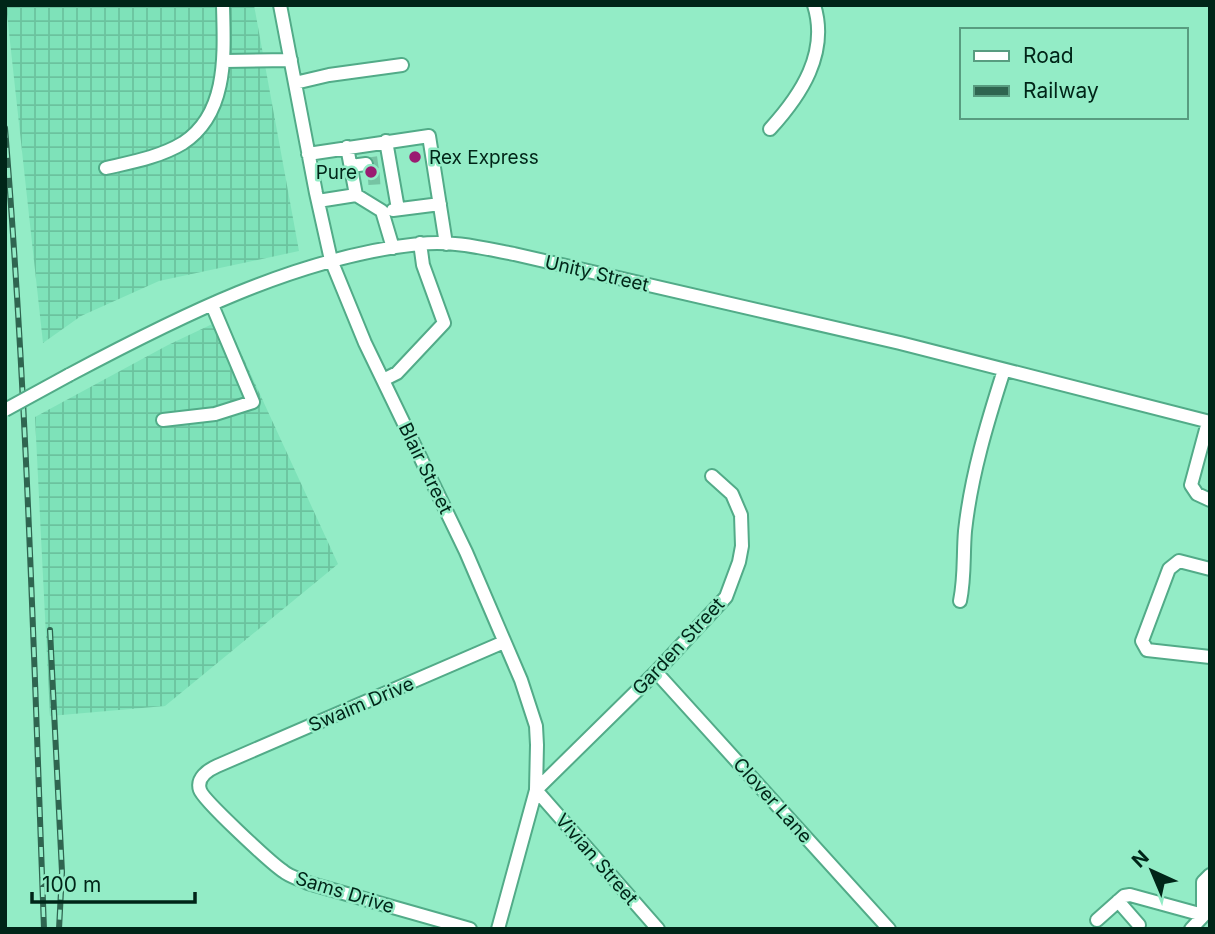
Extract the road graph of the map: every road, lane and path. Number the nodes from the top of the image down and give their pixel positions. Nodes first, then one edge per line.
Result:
1 (223, 5) edge
2 (280, 5) edge
3 (814, 5) edge
4 (291, 60) junction
5 (224, 61) junction
6 (402, 65) dead end
7 (295, 83) junction
8 (770, 129) dead end
9 (386, 142) junction
10 (347, 147) junction
11 (308, 154) junction
12 (378, 162) junction
13 (351, 166) junction
14 (106, 168) dead end
15 (368, 179) tunnel mouth
16 (355, 188) junction
17 (318, 201) junction
18 (440, 204) junction
19 (398, 209) junction
20 (382, 211) junction
21 (420, 243) junction
22 (446, 244) junction
23 (393, 248) junction
24 (331, 260) junction
25 (212, 305) junction
26 (1004, 370) junction
27 (383, 380) junction
28 (5, 410) edge
29 (163, 420) dead end
30 (1209, 422) edge
31 (712, 476) dead end
32 (1210, 499) edge
33 (1210, 569) edge
34 (960, 601) dead end
35 (504, 642) junction
36 (1210, 657) edge
37 (656, 672) junction
38 (217, 766) joint
39 (536, 790) junction
40 (1210, 875) edge
41 (1118, 901) junction
42 (1206, 912) edge
43 (1097, 920) dead end
44 (1139, 925) dead end
45 (470, 929) edge
46 (498, 929) edge
47 (658, 929) edge
48 (889, 929) edge
49 (1191, 929) edge

1 - 5 street
2 - 4 street, Blair Street
3 - 8 street
4 - 5 street
4 - 7 street, Blair Street
5 - 14 street
6 - 7 street
7 - 11 street, Blair Street
9 - 10 street
9 - 12 street
9 - 18 street
10 - 11 street
10 - 13 street
11 - 17 street, Blair Street
12 - 13 street
12 - 19 street
13 - 16 street
15 - 16 street
16 - 17 street
16 - 20 street
17 - 24 street, Blair Street
18 - 19 street
18 - 22 street
19 - 20 street
20 - 23 street
21 - 22 street, Unity Street
21 - 23 street, Unity Street
21 - 27 street
22 - 26 street, Unity Street
23 - 24 street, Unity Street
24 - 25 street, Unity Street
24 - 27 street, Blair Street
25 - 28 street, Unity Street, bridge
25 - 29 street
26 - 30 street, Unity Street
26 - 34 street
27 - 35 street, Blair Street
30 - 32 street
31 - 37 street, Garden Street
33 - 36 street
35 - 38 street, Swaim Drive
35 - 39 street, Blair Street
37 - 39 street, Garden Street
37 - 48 street, Clover Lane
38 - 45 street, Sams Drive
39 - 46 street, Blair Street
39 - 47 street, Vivian Street
40 - 42 street
41 - 42 street
41 - 43 street
41 - 44 street
42 - 49 street

